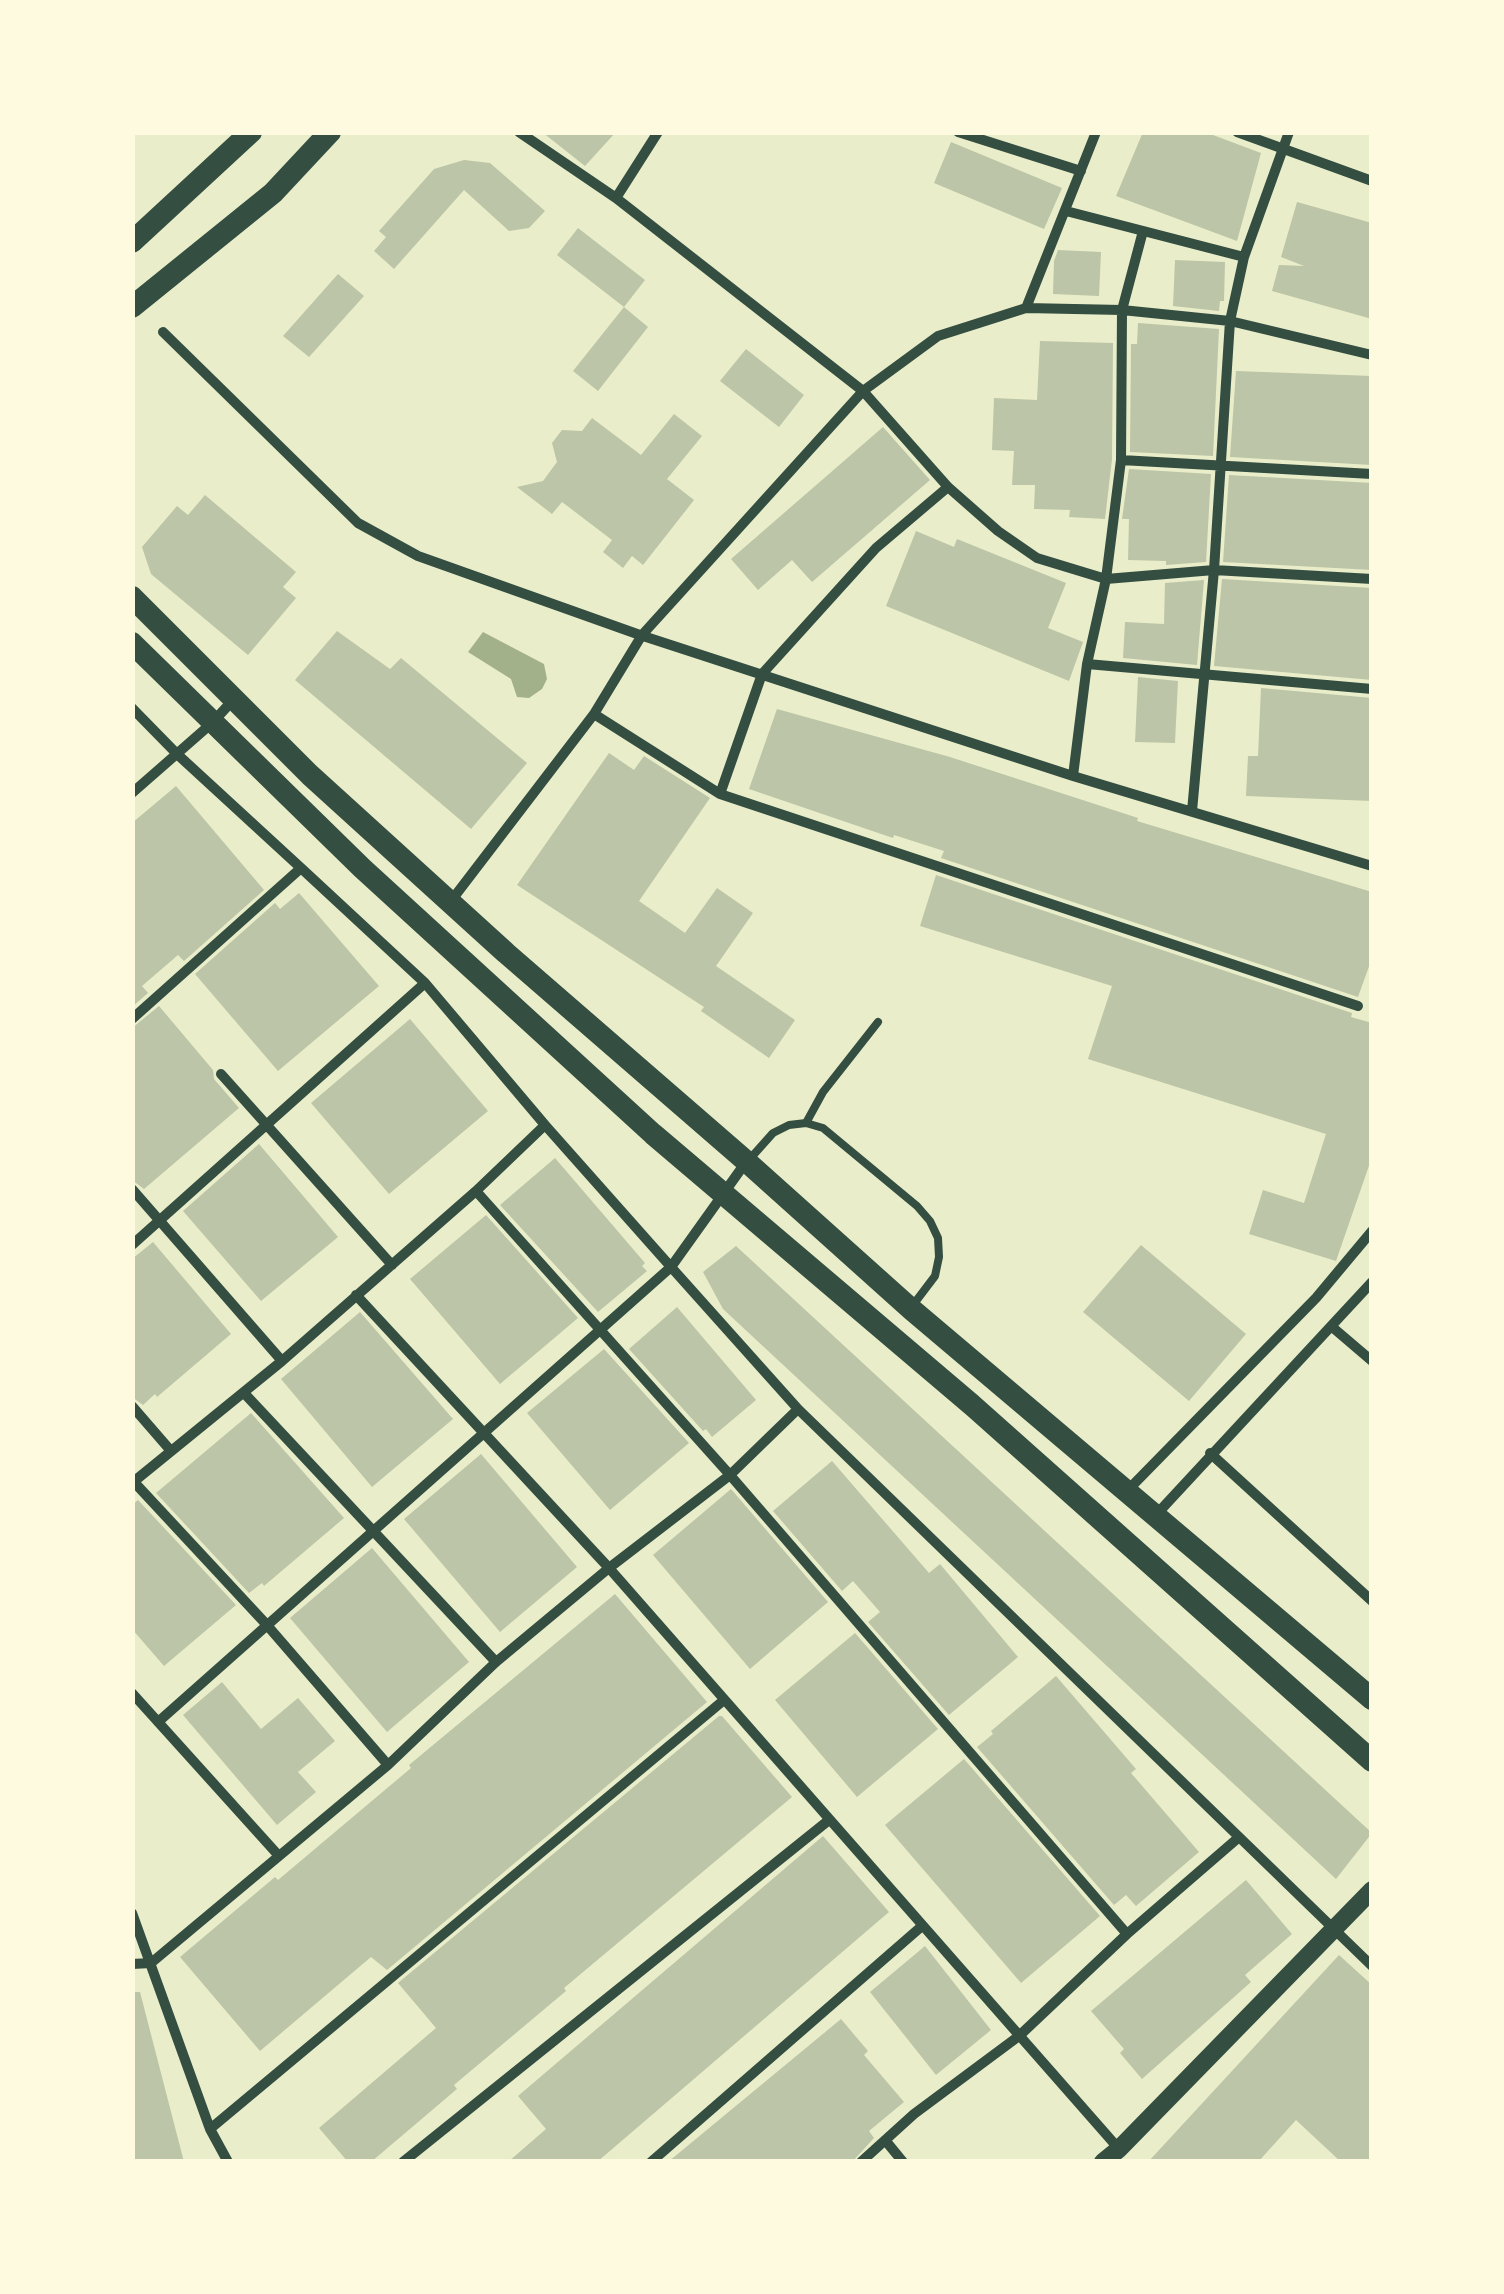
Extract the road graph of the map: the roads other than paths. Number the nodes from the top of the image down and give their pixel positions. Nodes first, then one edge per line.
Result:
1 (250, 132) edge
2 (330, 132) edge
3 (519, 132) edge
4 (658, 132) edge
5 (958, 132) edge
6 (1096, 132) edge
7 (1237, 132) edge
8 (1290, 132) edge
9 (1282, 150) junction
10 (1081, 172) junction
11 (1372, 181) edge
12 (616, 198) junction
13 (1066, 211) junction
14 (1143, 231) junction
15 (132, 242) edge
16 (1244, 257) junction
17 (132, 307) edge
18 (1026, 308) junction
19 (1122, 310) junction
20 (1230, 322) junction
21 (163, 332) dead end
22 (1372, 355) edge
23 (864, 391) junction
24 (1121, 460) junction
25 (1219, 464) junction
26 (1372, 474) edge
27 (948, 487) junction
28 (1214, 570) junction
29 (1106, 579) junction
30 (1372, 579) edge
31 (132, 597) edge
32 (642, 635) junction
33 (132, 643) edge
34 (1087, 664) junction
35 (762, 674) junction
36 (1205, 675) junction
37 (1372, 689) edge
38 (234, 700) junction
39 (132, 708) edge
40 (594, 714) junction
41 (212, 723) junction
42 (177, 754) junction
43 (1073, 776) junction
44 (132, 793) edge
45 (720, 794) junction
46 (1192, 811) junction
47 (385, 842) junction
48 (1372, 866) edge
49 (301, 868) junction
50 (362, 868) junction
51 (450, 902) junction
52 (424, 983) junction
53 (1358, 1006) dead end
54 (132, 1019) edge
55 (878, 1022) dead end
56 (221, 1074) dead end
57 (806, 1123) junction
58 (264, 1124) junction
59 (545, 1126) junction
60 (747, 1162) junction
61 (132, 1189) edge
62 (476, 1191) junction
63 (722, 1194) junction
64 (161, 1220) junction
65 (1372, 1232) edge
66 (132, 1245) edge
67 (392, 1265) junction
68 (671, 1267) junction
69 (1372, 1282) edge
70 (356, 1295) junction
71 (910, 1309) junction
72 (1331, 1326) junction
73 (598, 1331) junction
74 (944, 1337) junction
75 (1372, 1361) edge
76 (282, 1362) junction
77 (923, 1364) junction
78 (244, 1394) junction
79 (132, 1406) edge
80 (798, 1409) junction
81 (485, 1433) junction
82 (171, 1452) junction
83 (1210, 1453) junction
84 (730, 1475) junction
85 (133, 1483) edge
86 (1127, 1491) junction
87 (1154, 1517) junction
88 (374, 1532) junction
89 (609, 1568) junction
90 (1372, 1601) edge
91 (266, 1624) junction
92 (496, 1662) junction
93 (132, 1693) edge
94 (1372, 1699) edge
95 (724, 1700) junction
96 (158, 1722) junction
97 (1372, 1762) edge
98 (388, 1766) junction
99 (829, 1820) junction
100 (1238, 1838) junction
101 (278, 1856) junction
102 (1372, 1890) edge
103 (132, 1913) edge
104 (922, 1926) junction
105 (1331, 1928) junction
106 (1127, 1934) junction
107 (151, 1963) junction
108 (132, 1964) edge
109 (1372, 1966) edge
110 (1019, 2036) junction
111 (210, 2129) junction
112 (885, 2140) junction
113 (1118, 2150) junction
114 (228, 2162) edge
115 (402, 2162) edge
116 (651, 2162) edge
117 (860, 2162) edge
118 (903, 2162) edge
119 (1103, 2162) edge

1 - 15 main road
2 - 17 main road
3 - 12 street
4 - 12 street
5 - 10 street
6 - 10 street
7 - 9 street
8 - 9 street
9 - 11 street
9 - 16 street
10 - 13 street
12 - 23 street
13 - 14 street
13 - 18 street
14 - 16 street
14 - 19 street
16 - 20 street
18 - 19 street
18 - 23 street
19 - 20 street
19 - 24 street
20 - 22 street
20 - 25 street
21 - 32 street
23 - 27 street
23 - 32 street
24 - 25 street
24 - 29 street
25 - 26 street
25 - 28 street
27 - 29 street
27 - 35 street
28 - 29 street
28 - 30 street
28 - 36 street
29 - 34 street
31 - 38 main road
32 - 35 street
32 - 40 street
33 - 41 main road
34 - 36 street
34 - 43 street
35 - 43 street
35 - 45 street
36 - 37 street
36 - 46 street
38 - 41 street
38 - 47 main road
39 - 42 street
40 - 45 street
40 - 51 street
41 - 42 street
41 - 50 main road
42 - 44 street
42 - 49 street
43 - 46 street
45 - 53 street
46 - 48 street
47 - 50 main road
47 - 51 main road
49 - 52 street
49 - 54 street
50 - 63 main road
51 - 60 main road
52 - 58 street
52 - 59 street
55 - 57 lane
56 - 58 street
57 - 60 lane
57 - 71 lane
58 - 64 street
58 - 67 street
59 - 62 street
59 - 68 street
60 - 63 street
60 - 71 main road
61 - 64 street
62 - 67 street
62 - 73 street
63 - 68 street
63 - 77 main road
64 - 66 street
64 - 76 street
65 - 86 street
67 - 70 street
68 - 73 street
68 - 80 street
69 - 72 street
70 - 76 street
70 - 81 street
71 - 74 main road
72 - 75 street
72 - 83 street
73 - 81 street
73 - 84 street
74 - 77 main road
74 - 86 main road
76 - 78 street
77 - 97 main road
78 - 82 street
78 - 88 street
79 - 82 street
80 - 84 street
80 - 100 street
81 - 88 street
81 - 89 street
82 - 85 street
83 - 87 street
83 - 90 street
84 - 89 street
84 - 106 street
85 - 91 street
86 - 87 main road
87 - 94 main road
88 - 91 street
88 - 92 street
89 - 92 street
89 - 95 street
91 - 96 street
91 - 98 street
92 - 98 street
93 - 96 street
95 - 99 street
95 - 111 street
96 - 101 street
98 - 101 street
99 - 104 street
99 - 115 street
100 - 105 street
100 - 106 street
101 - 107 street
102 - 105 street
103 - 107 street
104 - 110 street
104 - 116 street
105 - 109 street
105 - 113 street
106 - 110 street
107 - 108 street
107 - 111 street
110 - 112 street
110 - 113 street
111 - 114 street
112 - 117 street
112 - 118 street
113 - 119 street

